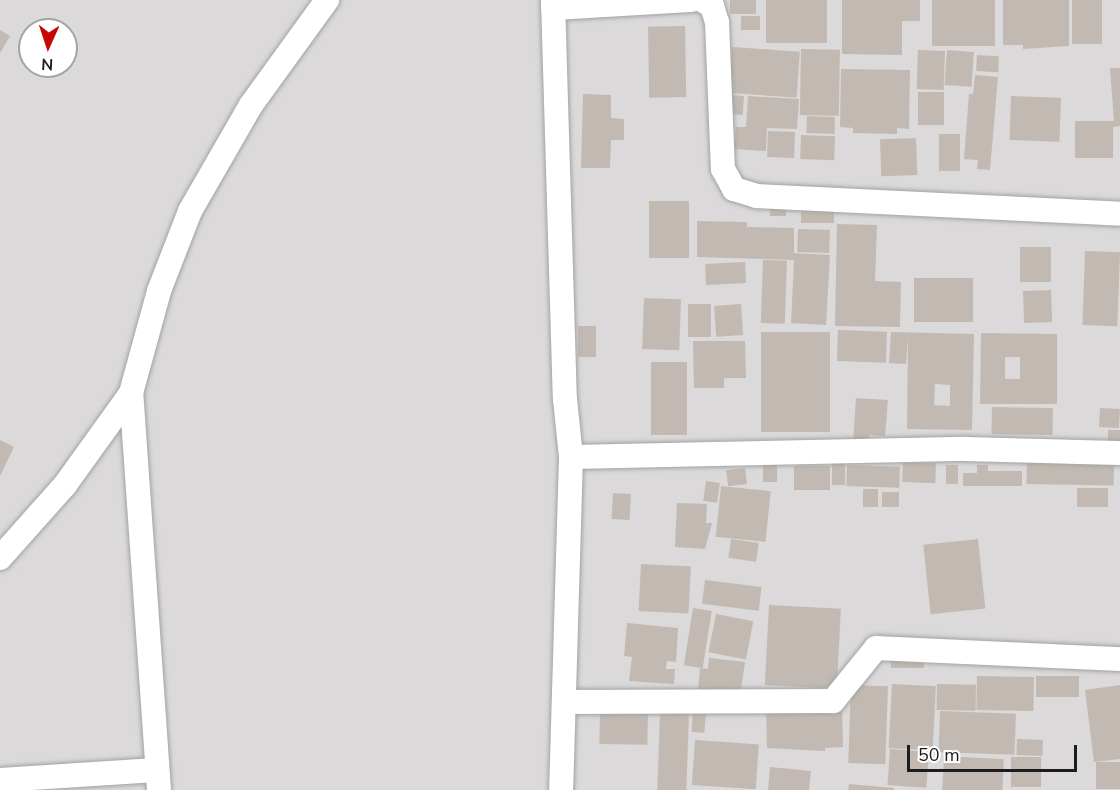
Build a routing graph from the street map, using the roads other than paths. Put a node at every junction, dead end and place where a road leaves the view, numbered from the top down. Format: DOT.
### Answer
graph roads {
  1 [pos="327,0"];
  2 [pos="691,0"];
  3 [pos="702,0"];
  4 [pos="553,4"];
  5 [pos="1120,214"];
  6 [pos="131,393"];
  7 [pos="1120,453"];
  8 [pos="572,457"];
  9 [pos="0,558"];
  10 [pos="1120,659"];
  11 [pos="567,702"];
  12 [pos="0,780"];
  13 [pos="157,780"];
  14 [pos="561,790"];
  1 -- 6 [label="street"];
  2 -- 4 [label="street"];
  3 -- 5 [label="street"];
  4 -- 8 [label="street"];
  6 -- 9 [label="street"];
  6 -- 13 [label="street"];
  7 -- 8 [label="street"];
  8 -- 11 [label="street"];
  10 -- 11 [label="street"];
  11 -- 14 [label="street"];
  12 -- 13 [label="street"];
}
